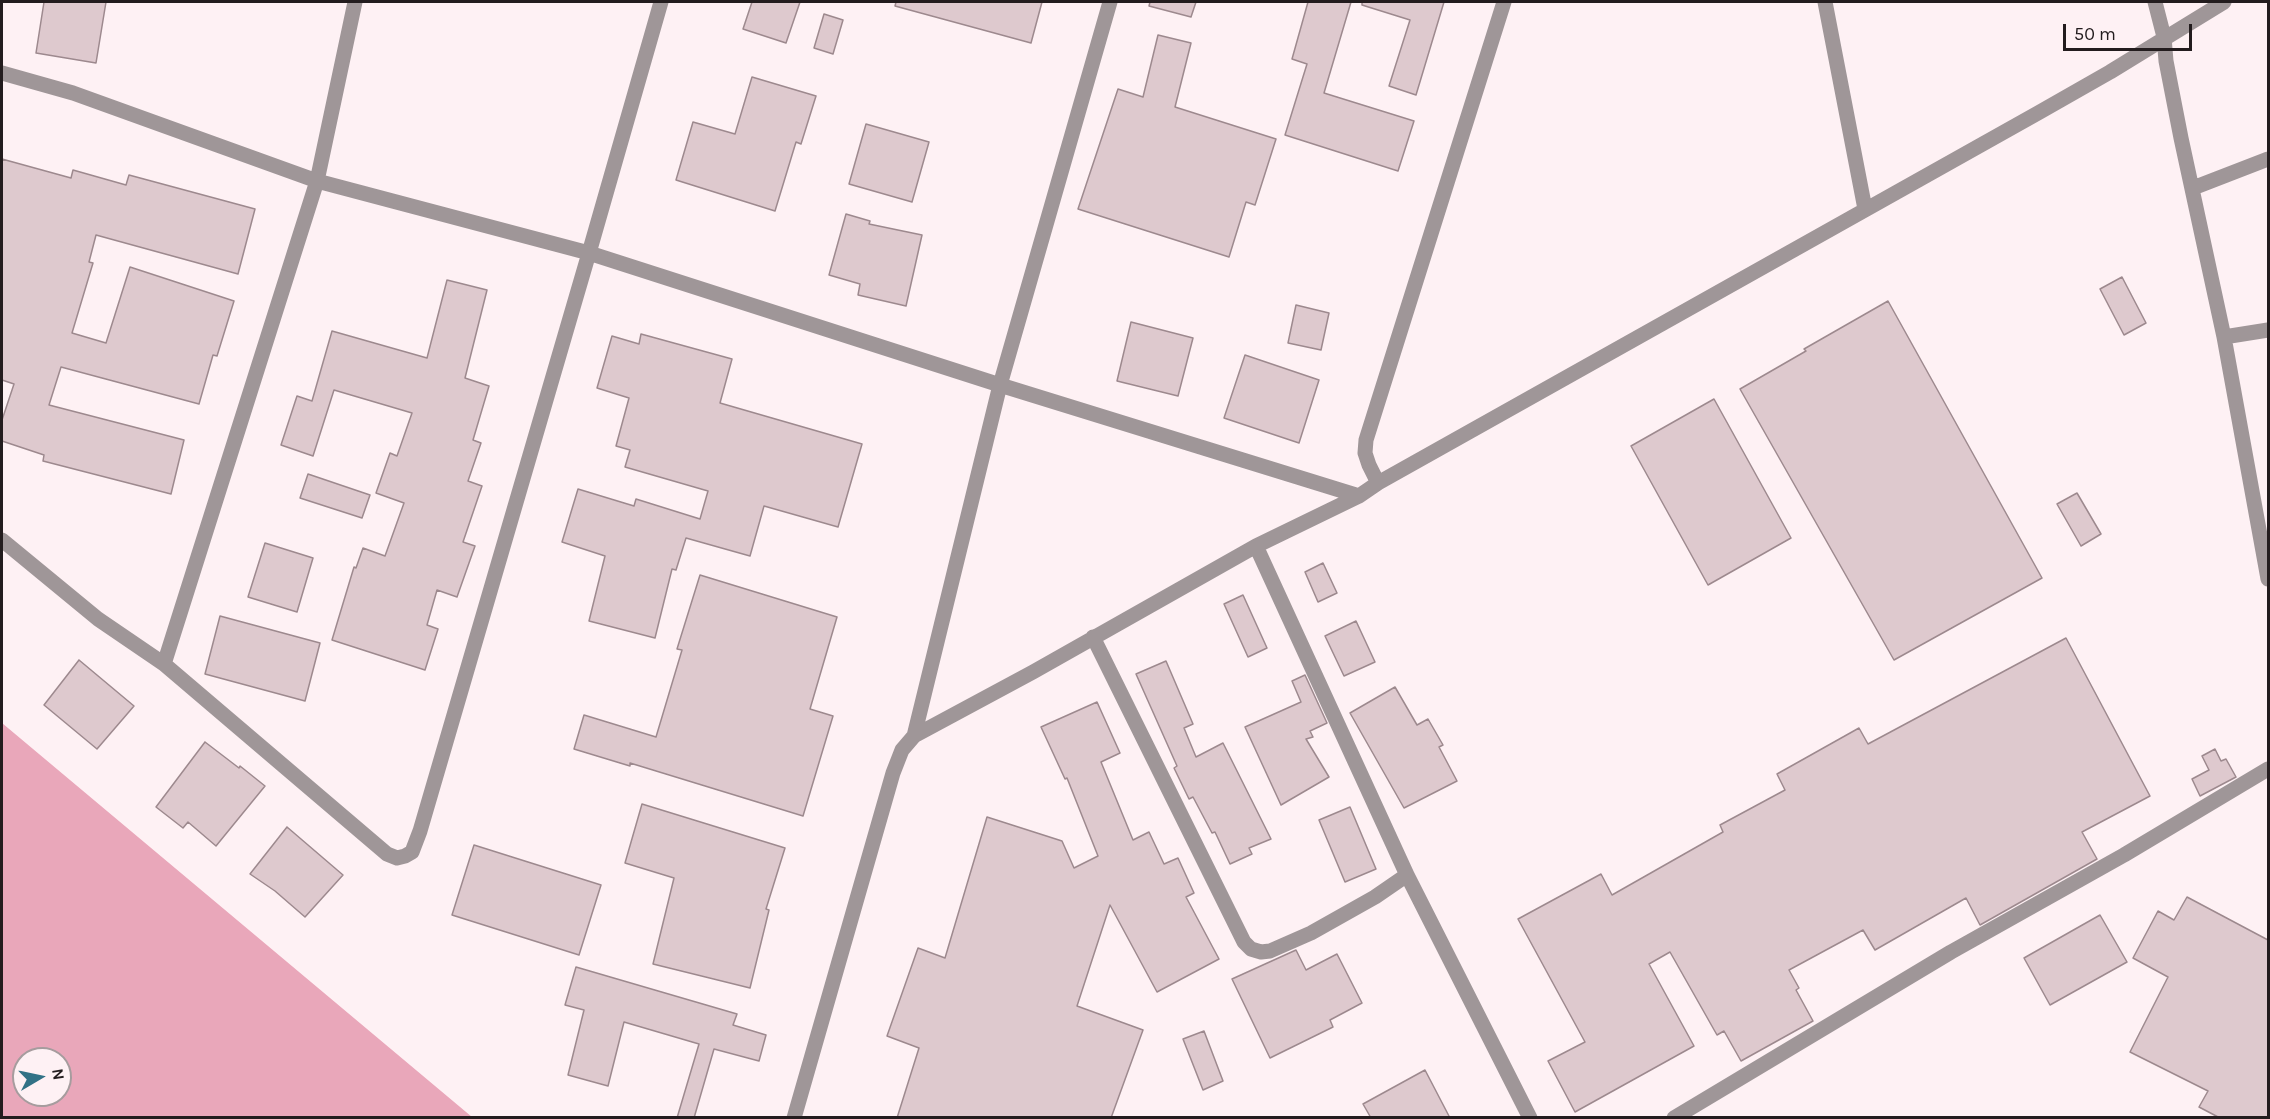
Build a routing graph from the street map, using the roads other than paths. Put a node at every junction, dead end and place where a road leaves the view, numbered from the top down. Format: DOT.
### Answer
graph roads {
  1 [pos="355,2"];
  2 [pos="661,2"];
  3 [pos="1110,2"];
  4 [pos="1504,2"];
  5 [pos="1825,2"];
  6 [pos="2156,2"];
  7 [pos="2224,2"];
  8 [pos="2164,37"];
  9 [pos="2,73"];
  10 [pos="2268,159"];
  11 [pos="317,181"];
  12 [pos="2193,188"];
  13 [pos="1865,209"];
  14 [pos="590,253"];
  15 [pos="2268,330"];
  16 [pos="2224,337"];
  17 [pos="1000,385"];
  18 [pos="1378,483"];
  19 [pos="1359,496"];
  20 [pos="2,540"];
  21 [pos="1256,546"];
  22 [pos="2268,579"];
  23 [pos="1093,637"];
  24 [pos="164,664"];
  25 [pos="914,736"];
  26 [pos="2268,769"];
  27 [pos="1407,875"];
  28 [pos="794,1118"];
  29 [pos="1530,1118"];
  30 [pos="1674,1118"];
  1 -- 11 [label="street"];
  2 -- 14 [label="street"];
  3 -- 17 [label="street"];
  4 -- 18 [label="street"];
  5 -- 13 [label="street"];
  6 -- 8 [label="street"];
  7 -- 8 [label="street"];
  8 -- 12 [label="street"];
  8 -- 13 [label="street"];
  9 -- 11 [label="street"];
  10 -- 12 [label="street"];
  11 -- 14 [label="street"];
  11 -- 24 [label="street"];
  12 -- 16 [label="street"];
  13 -- 18 [label="street"];
  14 -- 17 [label="street"];
  14 -- 24 [label="street"];
  15 -- 16 [label="street"];
  16 -- 22 [label="street"];
  17 -- 19 [label="street"];
  17 -- 25 [label="street"];
  18 -- 19 [label="street"];
  19 -- 21 [label="street"];
  20 -- 24 [label="street"];
  21 -- 23 [label="street"];
  21 -- 27 [label="street"];
  23 -- 25 [label="street"];
  23 -- 27 [label="street"];
  25 -- 28 [label="street"];
  26 -- 30 [label="street"];
  27 -- 29 [label="street"];
}
